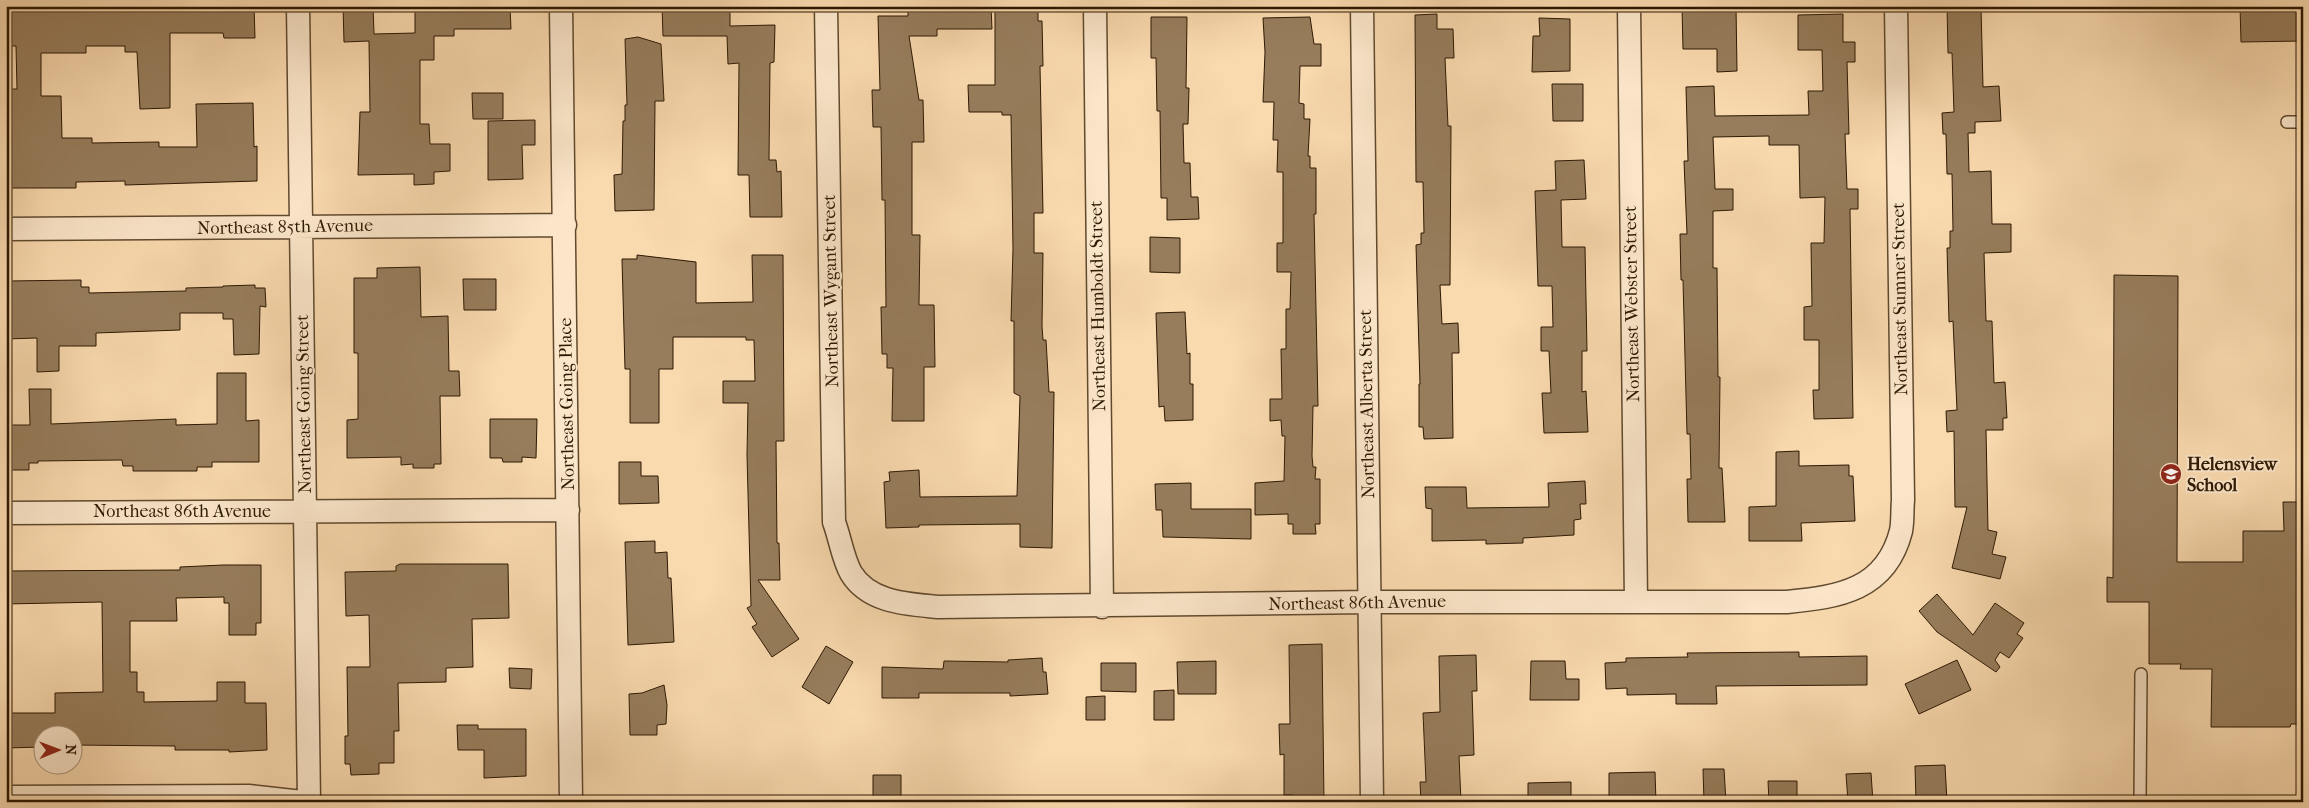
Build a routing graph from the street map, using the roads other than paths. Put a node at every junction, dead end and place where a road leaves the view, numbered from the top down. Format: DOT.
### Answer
graph roads {
  1 [pos="298,6"];
  2 [pos="561,6"];
  3 [pos="826,6"];
  4 [pos="1095,6"];
  5 [pos="1362,6"];
  6 [pos="1629,6"];
  7 [pos="1896,6"];
  8 [pos="2287,122"];
  9 [pos="2303,122"];
  10 [pos="564,225"];
  11 [pos="301,227"];
  12 [pos="6,229"];
  13 [pos="305,510"];
  14 [pos="568,510"];
  15 [pos="6,512"];
  16 [pos="851,573"];
  17 [pos="1870,582"];
  18 [pos="1370,602"];
  19 [pos="1636,602"];
  20 [pos="1102,606"];
  21 [pos="2141,674"];
  22 [pos="6,797"];
  23 [pos="302,802"];
  24 [pos="309,802"];
  25 [pos="571,802"];
  26 [pos="1372,802"];
  27 [pos="2140,802"];
  1 -- 11 [label="street, Northeast Going Street"];
  2 -- 10 [label="street, Northeast Going Place"];
  3 -- 16 [label="street, Northeast Wygant Street"];
  4 -- 20 [label="street, Northeast Humboldt Street"];
  5 -- 18 [label="street, Northeast Alberta Street"];
  6 -- 19 [label="street, Northeast Webster Street"];
  7 -- 17 [label="street, Northeast Sumner Street"];
  8 -- 9 [label="lane"];
  10 -- 11 [label="street, Northeast 85th Avenue"];
  10 -- 14 [label="street, Northeast Going Place"];
  11 -- 12 [label="street, Northeast 85th Avenue"];
  11 -- 13 [label="street, Northeast Going Street"];
  13 -- 14 [label="street, Northeast 86th Avenue"];
  13 -- 15 [label="street, Northeast 86th Avenue"];
  13 -- 24 [label="street, Northeast Going Street"];
  14 -- 25 [label="street, Northeast Going Place"];
  16 -- 20 [label="street, Northeast 86th Avenue"];
  17 -- 19 [label="street, Northeast 86th Avenue"];
  18 -- 19 [label="street, Northeast 86th Avenue"];
  18 -- 20 [label="street, Northeast 86th Avenue"];
  18 -- 26 [label="street, Northeast Alberta Street"];
  21 -- 27 [label="lane"];
  22 -- 23 [label="street"];
}
